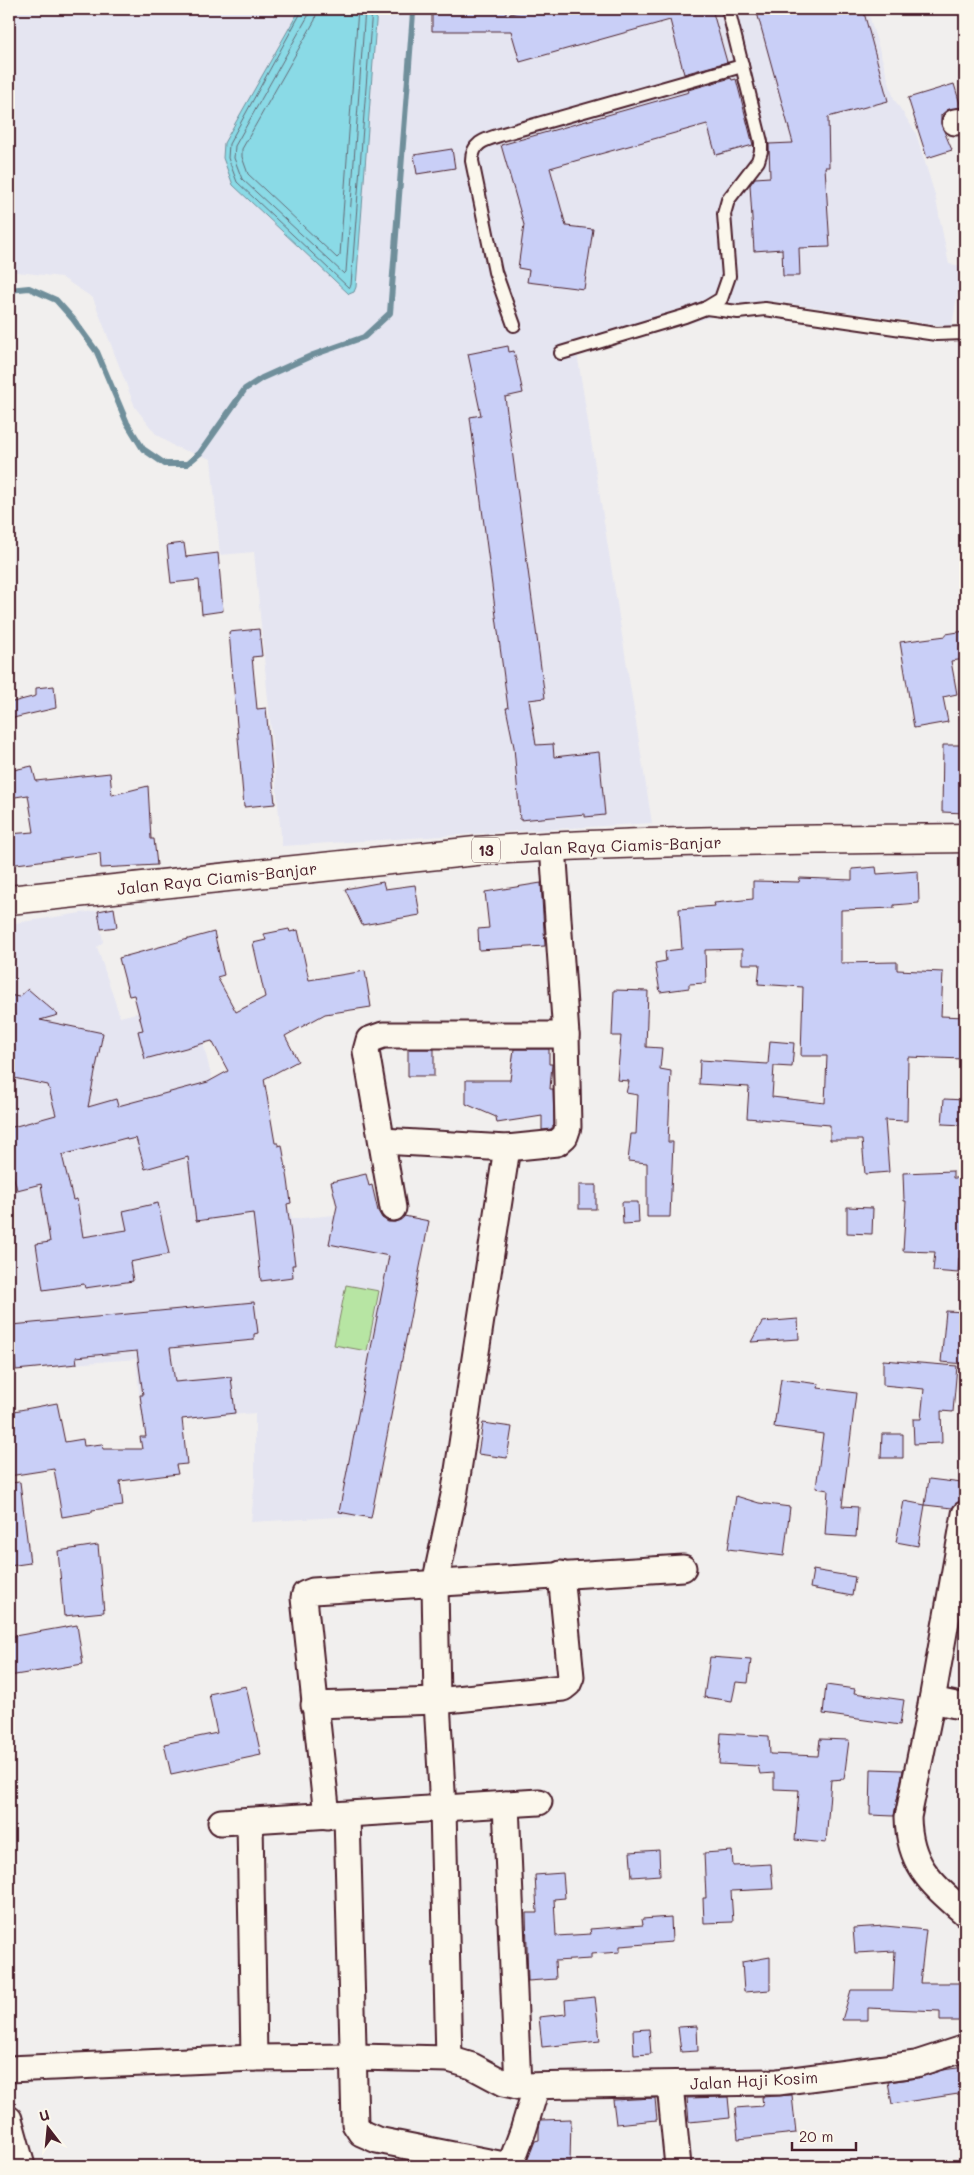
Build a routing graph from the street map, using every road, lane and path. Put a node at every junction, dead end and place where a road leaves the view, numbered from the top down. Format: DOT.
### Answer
graph roads {
  1 [pos="728,9"];
  2 [pos="742,66"];
  3 [pos="706,308"];
  4 [pos="514,325"];
  5 [pos="965,333"];
  6 [pos="561,352"];
  7 [pos="965,838"];
  8 [pos="553,846"];
  9 [pos="9,900"];
  10 [pos="566,1035"];
  11 [pos="382,1141"];
  12 [pos="507,1148"];
  13 [pos="393,1208"];
  14 [pos="965,1514"];
  15 [pos="683,1568"];
  16 [pos="561,1574"];
  17 [pos="435,1584"];
  18 [pos="932,1700"];
  19 [pos="437,1701"];
  20 [pos="314,1705"];
  21 [pos="965,1707"];
  22 [pos="539,1802"];
  23 [pos="506,1804"];
  24 [pos="443,1808"];
  25 [pos="337,1815"];
  26 [pos="250,1821"];
  27 [pos="221,1822"];
  28 [pos="965,1913"];
  29 [pos="965,2048"];
  30 [pos="354,2057"];
  31 [pos="254,2058"];
  32 [pos="449,2059"];
  33 [pos="9,2069"];
  34 [pos="520,2085"];
  35 [pos="670,2085"];
  36 [pos="9,2120"];
  37 [pos="22,2166"];
  38 [pos="510,2166"];
  39 [pos="678,2166"];
  1 -- 2 [label="lane"];
  2 -- 3 [label="lane"];
  2 -- 4 [label="lane"];
  3 -- 5 [label="lane"];
  3 -- 6 [label="lane"];
  7 -- 8 [label="highway, Jalan Raya Ciamis-Banjar / 13"];
  8 -- 9 [label="highway, Jalan Raya Ciamis-Banjar / 13"];
  8 -- 10 [label="street"];
  10 -- 11 [label="street"];
  10 -- 12 [label="street"];
  11 -- 12 [label="street"];
  11 -- 13 [label="street"];
  12 -- 17 [label="street"];
  14 -- 18 [label="street"];
  15 -- 16 [label="street"];
  16 -- 17 [label="street"];
  16 -- 19 [label="street"];
  17 -- 19 [label="street"];
  17 -- 20 [label="street"];
  18 -- 21 [label="street"];
  18 -- 28 [label="street"];
  19 -- 20 [label="street"];
  19 -- 24 [label="street"];
  20 -- 25 [label="street"];
  22 -- 23 [label="street"];
  23 -- 24 [label="street"];
  23 -- 34 [label="street"];
  24 -- 25 [label="street"];
  24 -- 32 [label="street"];
  25 -- 26 [label="street"];
  25 -- 30 [label="street"];
  26 -- 27 [label="street"];
  26 -- 31 [label="street"];
  29 -- 35 [label="street, Jalan Haji Kosim"];
  30 -- 31 [label="street"];
  30 -- 32 [label="street"];
  30 -- 38 [label="street"];
  31 -- 33 [label="street"];
  32 -- 34 [label="street"];
  34 -- 35 [label="street, Jalan Haji Kosim"];
  34 -- 38 [label="street"];
  35 -- 39 [label="street"];
  36 -- 37 [label="street"];
}
